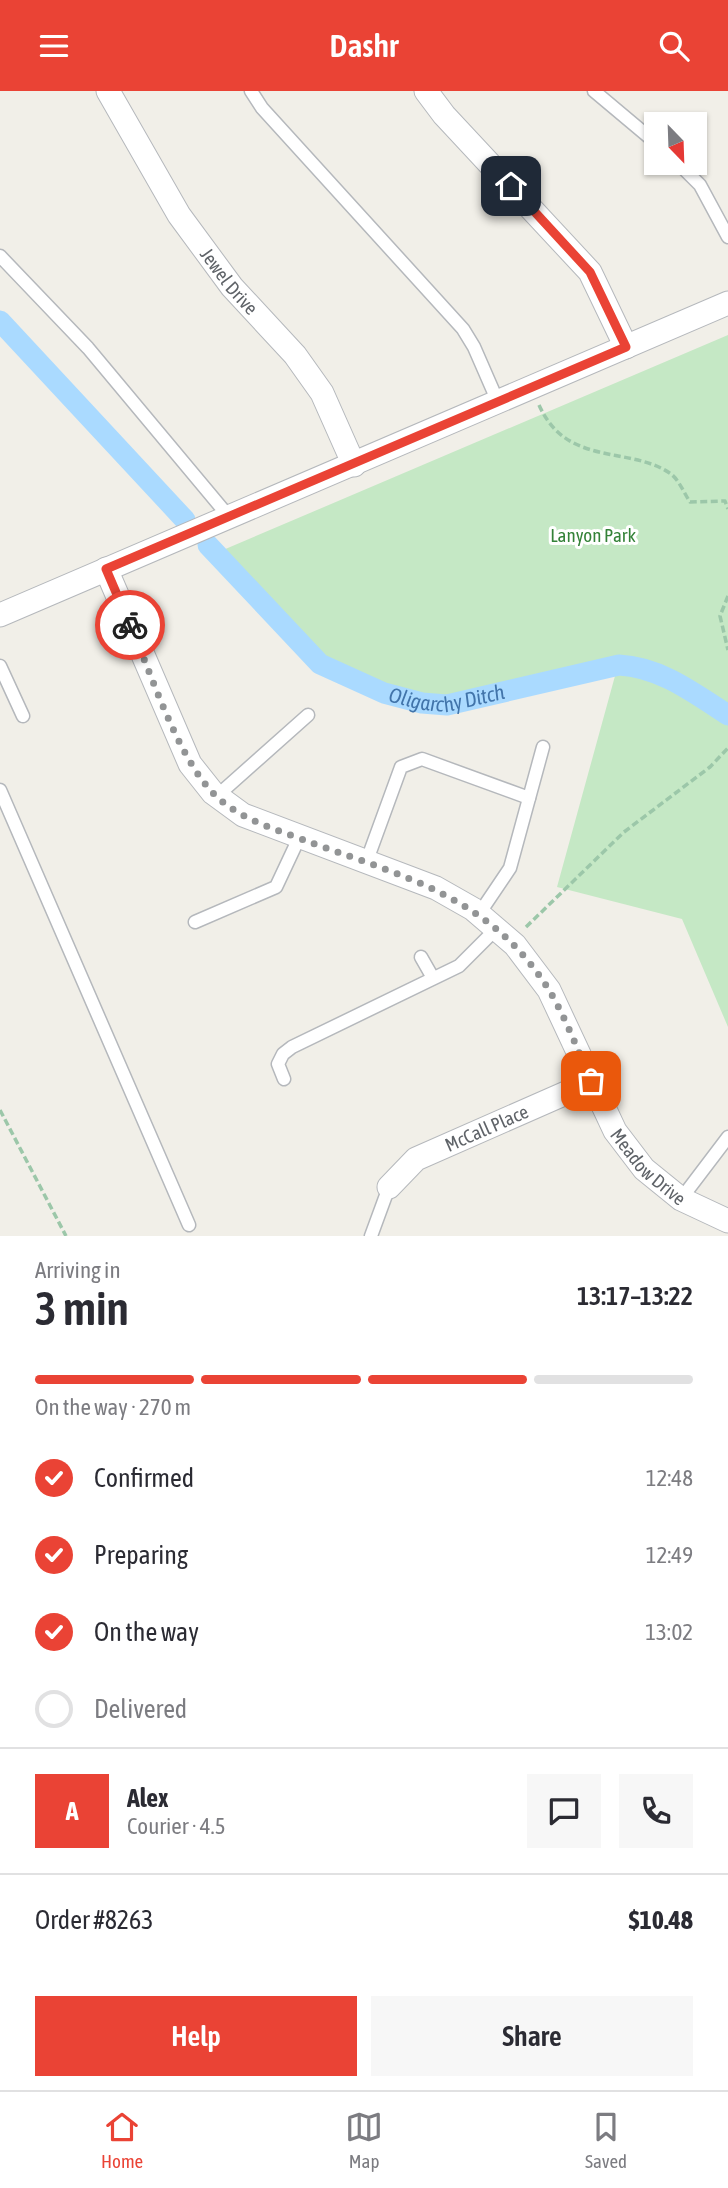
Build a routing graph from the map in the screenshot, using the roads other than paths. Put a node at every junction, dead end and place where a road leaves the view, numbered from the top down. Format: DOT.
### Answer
graph roads {
  1 [pos="108,91"];
  2 [pos="251,91"];
  3 [pos="426,91"];
  4 [pos="594,91"];
  5 [pos="644,133"];
  6 [pos="690,175"];
  7 [pos="728,237"];
  8 [pos="0,256"];
  9 [pos="728,303"];
  10 [pos="626,347"];
  11 [pos="498,402"];
  12 [pos="354,465"];
  13 [pos="230,518"];
  14 [pos="106,569"];
  15 [pos="2,607"];
  16 [pos="0,666"];
  17 [pos="309,715"];
  18 [pos="23,716"];
  19 [pos="543,747"];
  20 [pos="0,790"];
  21 [pos="217,796"];
  22 [pos="529,798"];
  23 [pos="299,838"];
  24 [pos="366,863"];
  25 [pos="195,922"];
  26 [pos="495,928"];
  27 [pos="421,957"];
  28 [pos="433,978"];
  29 [pos="284,1079"];
  30 [pos="591,1081"];
  31 [pos="728,1137"];
  32 [pos="389,1187"];
  33 [pos="681,1199"];
  34 [pos="728,1221"];
  35 [pos="189,1225"];
  36 [pos="371,1236"];
  1 -- 12 [label="street, Jewel Drive"];
  2 -- 11 [label="lane"];
  3 -- 10 [label="street"];
  4 -- 5 [label="lane"];
  6 -- 7 [label="lane"];
  8 -- 13 [label="lane"];
  9 -- 10 [label="street"];
  10 -- 11 [label="street"];
  11 -- 12 [label="street"];
  12 -- 13 [label="street"];
  13 -- 14 [label="street"];
  14 -- 15 [label="street"];
  14 -- 21 [label="street, Meadow Drive"];
  16 -- 18 [label="lane"];
  17 -- 21 [label="lane"];
  19 -- 22 [label="lane"];
  20 -- 35 [label="lane"];
  21 -- 23 [label="street, Meadow Drive"];
  22 -- 24 [label="lane"];
  22 -- 26 [label="lane"];
  23 -- 24 [label="street, Meadow Drive"];
  23 -- 25 [label="lane"];
  24 -- 26 [label="street, Meadow Drive"];
  26 -- 28 [label="lane"];
  26 -- 30 [label="street, Meadow Drive"];
  27 -- 28 [label="lane"];
  28 -- 29 [label="lane"];
  30 -- 32 [label="street, McCall Place"];
  30 -- 33 [label="street, Meadow Drive"];
  31 -- 33 [label="lane"];
  32 -- 36 [label="lane"];
  33 -- 34 [label="street, Meadow Drive"];
}
